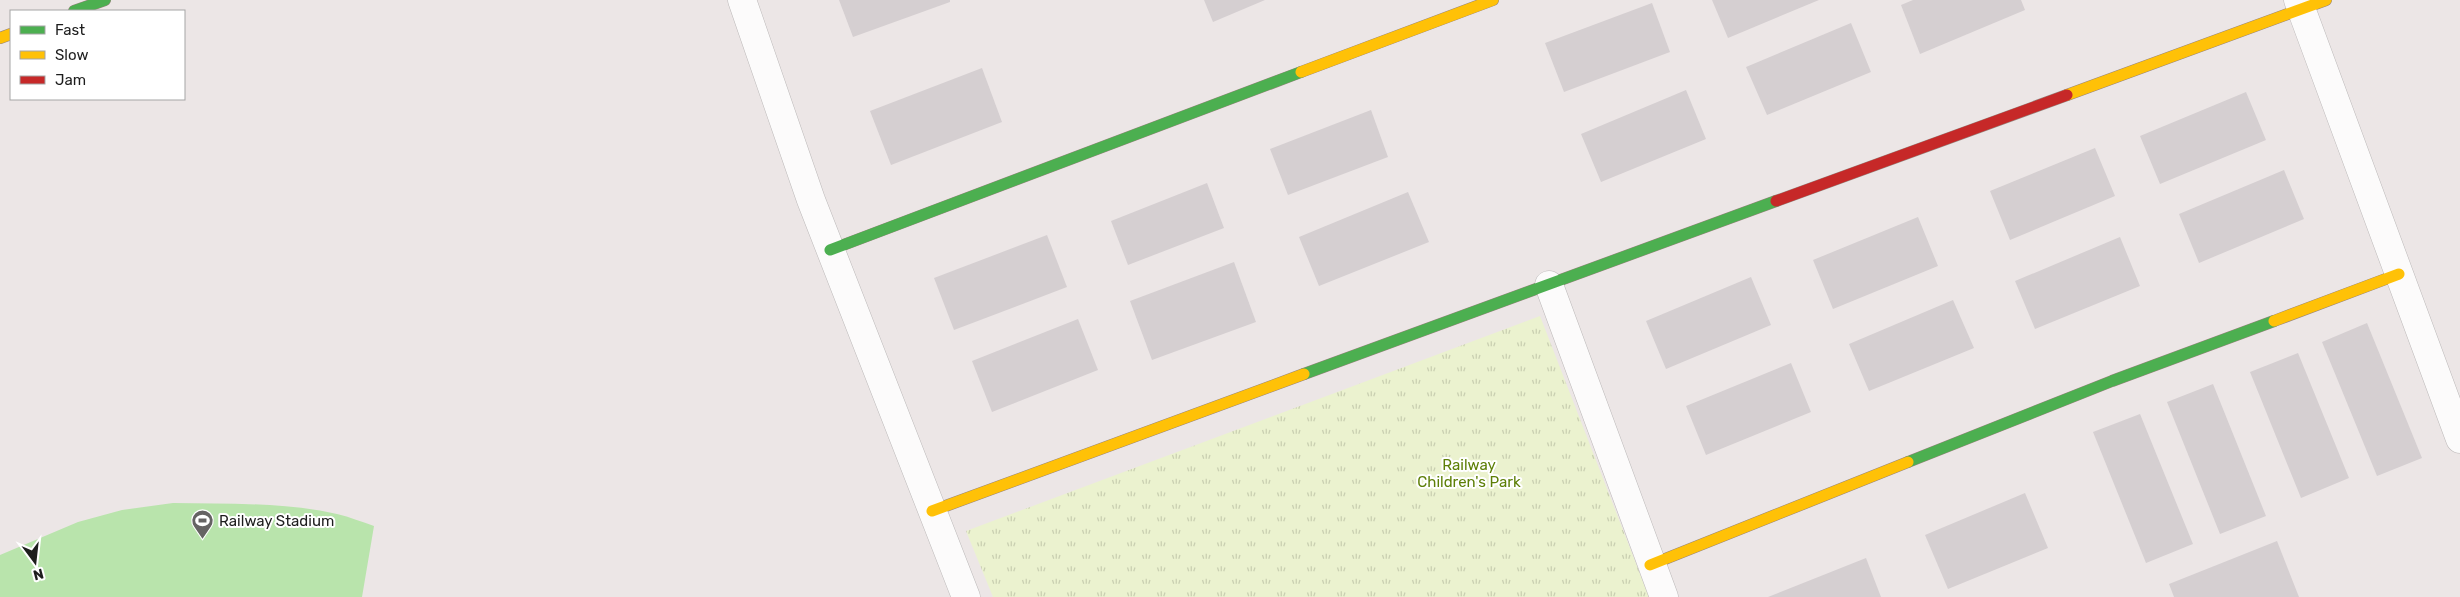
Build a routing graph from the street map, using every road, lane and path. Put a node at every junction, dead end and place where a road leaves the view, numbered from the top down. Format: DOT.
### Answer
graph roads {
  1 [pos="105,0"];
  2 [pos="742,0"];
  3 [pos="1493,0"];
  4 [pos="2308,3"];
  5 [pos="77,10"];
  6 [pos="830,250"];
  7 [pos="2399,274"];
  8 [pos="1549,285"];
  9 [pos="2460,439"];
  10 [pos="932,511"];
  11 [pos="1650,565"];
  12 [pos="966,597"];
  13 [pos="1664,597"];
  1 -- 5 [label="street"];
  2 -- 6 [label="street"];
  3 -- 6 [label="street"];
  4 -- 7 [label="street"];
  4 -- 8 [label="street"];
  6 -- 10 [label="street"];
  7 -- 9 [label="street"];
  7 -- 11 [label="street"];
  8 -- 10 [label="street"];
  8 -- 11 [label="street"];
  10 -- 12 [label="street"];
  11 -- 13 [label="street"];
}
